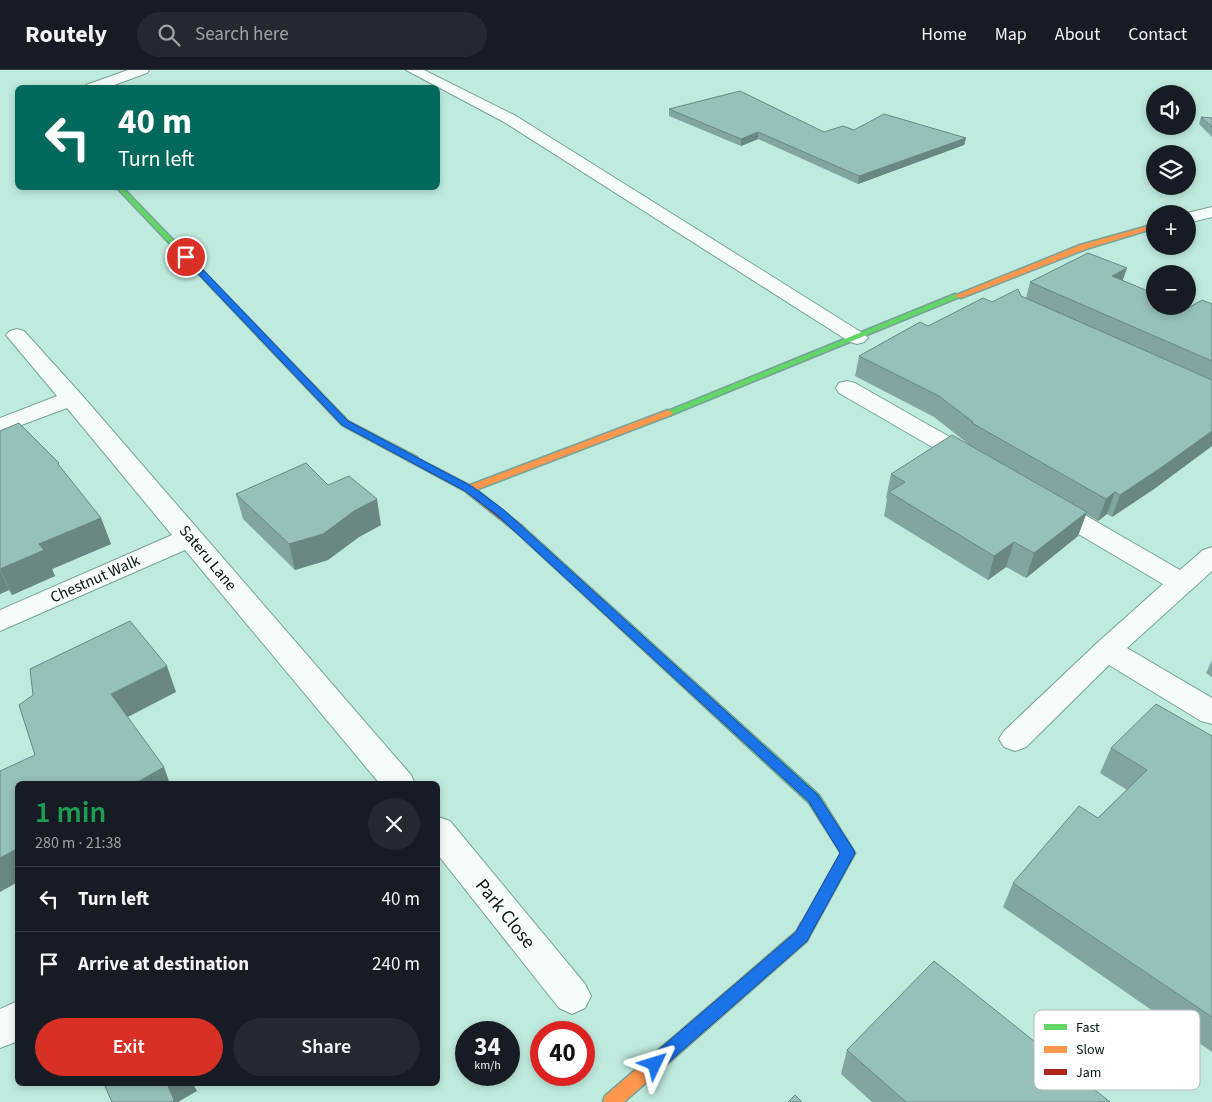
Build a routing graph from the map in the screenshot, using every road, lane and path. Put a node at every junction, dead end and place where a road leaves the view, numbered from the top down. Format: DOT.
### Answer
graph roads {
  1 [pos="142,70"];
  2 [pos="413,70"];
  3 [pos="100,85"];
  4 [pos="122,190"];
  5 [pos="1212,212"];
  6 [pos="1196,216"];
  7 [pos="1146,228"];
  8 [pos="17,335"];
  9 [pos="857,338"];
  10 [pos="848,388"];
  11 [pos="72,398"];
  12 [pos="0,426"];
  13 [pos="993,473"];
  14 [pos="469,489"];
  15 [pos="1028,493"];
  16 [pos="191,537"];
  17 [pos="1212,556"];
  18 [pos="1182,583"];
  19 [pos="0,621"];
  20 [pos="1106,650"];
  21 [pos="1212,713"];
  22 [pos="1015,739"];
  23 [pos="395,781"];
  24 [pos="440,834"];
  25 [pos="572,996"];
  26 [pos="15,1021"];
  27 [pos="0,1030"];
  28 [pos="611,1102"];
  1 -- 3 [label="street"];
  2 -- 9 [label="street"];
  4 -- 14 [label="street"];
  5 -- 6 [label="street"];
  7 -- 9 [label="street"];
  8 -- 11 [label="street, Sateru Lane"];
  9 -- 14 [label="street"];
  10 -- 13 [label="street"];
  11 -- 12 [label="street"];
  11 -- 16 [label="street, Sateru Lane"];
  14 -- 28 [label="street"];
  15 -- 18 [label="street"];
  16 -- 19 [label="street, Chestnut Walk"];
  16 -- 23 [label="street, Sateru Lane"];
  17 -- 18 [label="street"];
  18 -- 20 [label="street"];
  20 -- 21 [label="street"];
  20 -- 22 [label="street"];
  24 -- 25 [label="street, Park Close"];
  26 -- 27 [label="street"];
}
